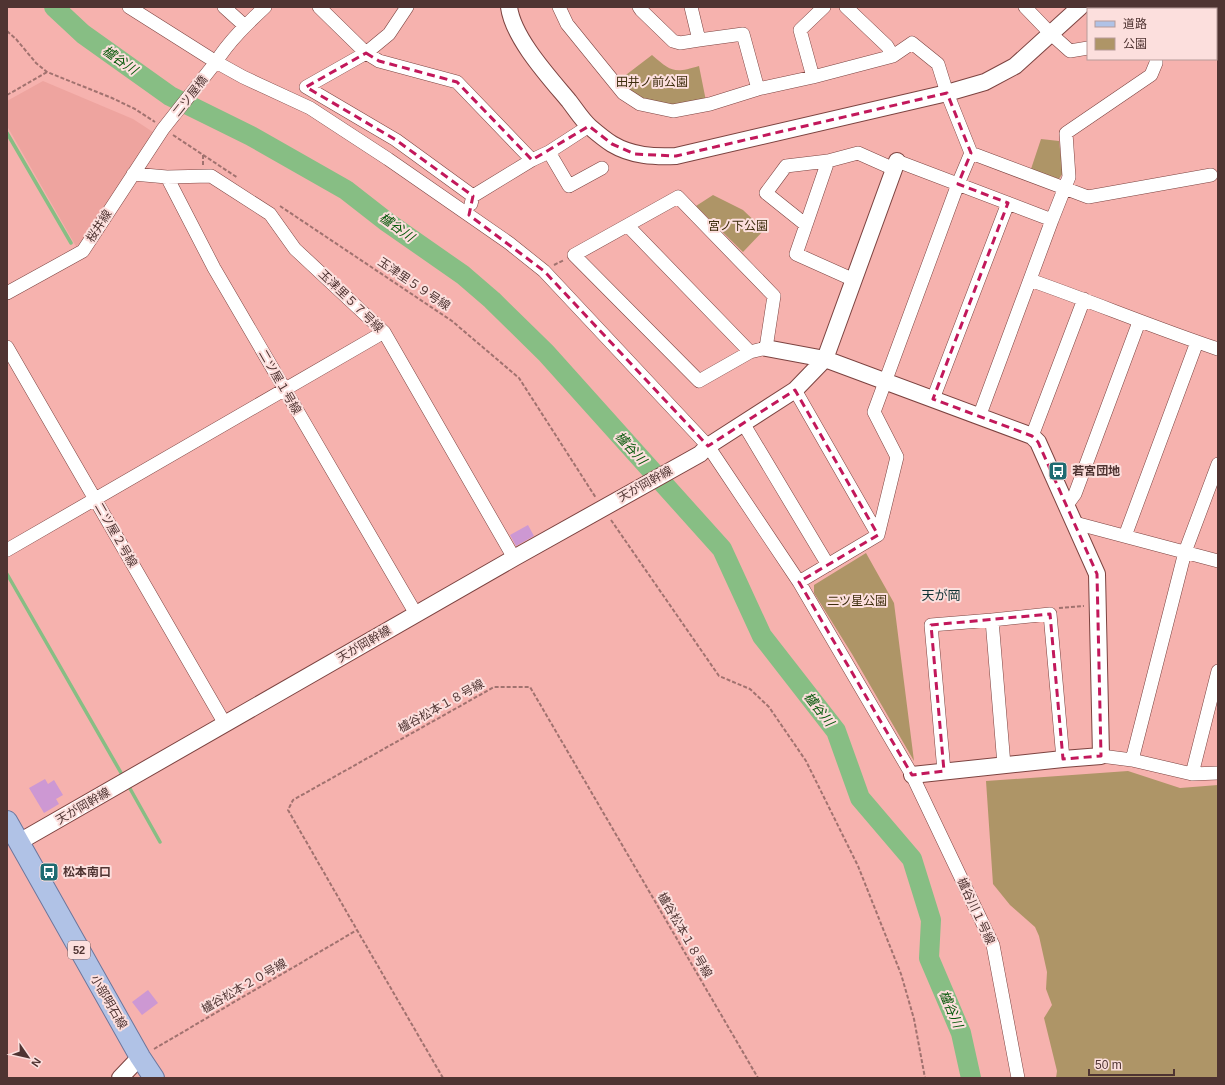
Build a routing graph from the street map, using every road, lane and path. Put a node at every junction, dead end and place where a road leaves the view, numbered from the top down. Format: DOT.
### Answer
graph roads {
  1 [pos="129,7"];
  2 [pos="224,7"];
  3 [pos="264,7"];
  4 [pos="319,7"];
  5 [pos="407,7"];
  6 [pos="509,7"];
  7 [pos="559,7"];
  8 [pos="639,7"];
  9 [pos="691,7"];
  10 [pos="824,7"];
  11 [pos="846,7"];
  12 [pos="1025,7"];
  13 [pos="1080,7"];
  14 [pos="245,26"];
  15 [pos="7,31"];
  16 [pos="1051,34"];
  17 [pos="699,40"];
  18 [pos="1087,48"];
  19 [pos="366,53"];
  20 [pos="893,56"];
  21 [pos="1156,60"];
  22 [pos="213,66"];
  23 [pos="47,72"];
  24 [pos="813,77"];
  25 [pos="758,89"];
  26 [pos="947,93"];
  27 [pos="7,95"];
  28 [pos="589,126"];
  29 [pos="164,129"];
  30 [pos="549,152"];
  31 [pos="971,153"];
  32 [pos="532,160"];
  33 [pos="828,161"];
  34 [pos="896,165"];
  35 [pos="602,168"];
  36 [pos="133,174"];
  37 [pos="1211,174"];
  38 [pos="167,178"];
  39 [pos="239,178"];
  40 [pos="958,184"];
  41 [pos="1066,188"];
  42 [pos="473,196"];
  43 [pos="276,203"];
  44 [pos="1008,203"];
  45 [pos="469,215"];
  46 [pos="1052,220"];
  47 [pos="806,225"];
  48 [pos="628,226"];
  49 [pos="574,255"];
  50 [pos="544,271"];
  51 [pos="854,280"];
  52 [pos="1030,280"];
  53 [pos="7,293"];
  54 [pos="1084,299"];
  55 [pos="1139,322"];
  56 [pos="384,332"];
  57 [pos="1197,342"];
  58 [pos="7,346"];
  59 [pos="766,348"];
  60 [pos="1218,349"];
  61 [pos="750,352"];
  62 [pos="825,359"];
  63 [pos="885,381"];
  64 [pos="285,390"];
  65 [pos="795,390"];
  66 [pos="933,399"];
  67 [pos="979,417"];
  68 [pos="743,424"];
  69 [pos="1032,436"];
  70 [pos="704,450"];
  71 [pos="1218,464"];
  72 [pos="95,499"];
  73 [pos="1067,505"];
  74 [pos="605,506"];
  75 [pos="1075,523"];
  76 [pos="878,535"];
  77 [pos="1125,536"];
  78 [pos="7,550"];
  79 [pos="1185,552"];
  80 [pos="514,558"];
  81 [pos="1218,561"];
  82 [pos="828,565"];
  83 [pos="799,582"];
  84 [pos="1098,606"];
  85 [pos="416,614"];
  86 [pos="1050,614"];
  87 [pos="992,620"];
  88 [pos="1218,671"];
  89 [pos="225,724"];
  90 [pos="1101,756"];
  91 [pos="1063,759"];
  92 [pos="1132,760"];
  93 [pos="1004,765"];
  94 [pos="944,771"];
  95 [pos="1218,773"];
  96 [pos="1192,774"];
  97 [pos="912,775"];
  98 [pos="7,821"];
  99 [pos="19,842"];
  100 [pos="356,930"];
  101 [pos="140,1057"];
  102 [pos="120,1078"];
  103 [pos="154,1078"];
  104 [pos="444,1078"];
  105 [pos="758,1078"];
  106 [pos="925,1078"];
  107 [pos="1018,1078"];
  1 -- 22 [label="street, 櫨谷川１号線"];
  2 -- 14 [label="street"];
  3 -- 14 [label="street, 二ツ屋橋"];
  4 -- 19 [label="street"];
  5 -- 19 [label="street"];
  6 -- 28 [label="street"];
  7 -- 25 [label="street"];
  8 -- 17 [label="street"];
  9 -- 17 [label="street"];
  10 -- 24 [label="street"];
  11 -- 20 [label="street"];
  12 -- 16 [label="street"];
  13 -- 16 [label="street"];
  14 -- 22 [label="street, 二ツ屋橋"];
  15 -- 23 [label="path"];
  16 -- 18 [label="street"];
  16 -- 26 [label="street"];
  17 -- 25 [label="street"];
  19 -- 32 [label="street"];
  19 -- 42 [label="street"];
  20 -- 24 [label="street"];
  20 -- 26 [label="street"];
  21 -- 41 [label="street"];
  22 -- 29 [label="street, 二ツ屋橋"];
  22 -- 45 [label="street, 櫨谷川１号線"];
  23 -- 27 [label="path"];
  23 -- 29 [label="path"];
  24 -- 25 [label="street"];
  26 -- 28 [label="street"];
  26 -- 31 [label="street"];
  28 -- 30 [label="street"];
  29 -- 36 [label="street, 桜井線"];
  29 -- 39 [label="path"];
  30 -- 32 [label="street"];
  30 -- 35 [label="street"];
  31 -- 40 [label="street"];
  31 -- 41 [label="street"];
  32 -- 42 [label="street"];
  33 -- 34 [label="street"];
  33 -- 47 [label="street"];
  33 -- 47 [label="street"];
  34 -- 40 [label="street"];
  34 -- 51 [label="street"];
  36 -- 38 [label="street"];
  36 -- 53 [label="street, 桜井線"];
  37 -- 41 [label="street"];
  38 -- 56 [label="street, 玉津里５７号線"];
  38 -- 64 [label="street, 二ツ屋１号線"];
  40 -- 44 [label="street"];
  40 -- 63 [label="street"];
  41 -- 46 [label="street"];
  42 -- 45 [label="street"];
  43 -- 74 [label="path, 玉津里５９号線"];
  44 -- 46 [label="street"];
  44 -- 66 [label="street"];
  45 -- 50 [label="street, 櫨谷川１号線"];
  46 -- 52 [label="street"];
  47 -- 51 [label="street"];
  48 -- 49 [label="street"];
  48 -- 59 [label="street"];
  48 -- 61 [label="street"];
  49 -- 50 [label="path"];
  49 -- 61 [label="street"];
  50 -- 70 [label="street, 櫨谷川１号線"];
  51 -- 62 [label="street"];
  52 -- 54 [label="street"];
  52 -- 67 [label="street"];
  54 -- 55 [label="street"];
  54 -- 69 [label="street"];
  55 -- 57 [label="street"];
  55 -- 73 [label="street"];
  56 -- 64 [label="street"];
  56 -- 80 [label="street, 玉津里５７号線"];
  57 -- 60 [label="street"];
  57 -- 77 [label="street"];
  58 -- 72 [label="street, 二ツ屋２号線"];
  59 -- 61 [label="street"];
  59 -- 62 [label="street"];
  62 -- 63 [label="street"];
  62 -- 65 [label="street, 天が岡幹線"];
  63 -- 66 [label="street"];
  63 -- 76 [label="street"];
  64 -- 72 [label="street"];
  64 -- 85 [label="street, 二ツ屋１号線"];
  65 -- 68 [label="street, 天が岡幹線"];
  65 -- 76 [label="street"];
  66 -- 67 [label="street"];
  67 -- 69 [label="street"];
  68 -- 70 [label="street, 天が岡幹線"];
  68 -- 82 [label="street"];
  69 -- 73 [label="street"];
  70 -- 74 [label="street, 天が岡幹線"];
  70 -- 83 [label="street, 櫨谷川１号線"];
  71 -- 79 [label="street"];
  72 -- 78 [label="street"];
  72 -- 89 [label="street, 二ツ屋２号線"];
  73 -- 75 [label="street"];
  74 -- 80 [label="street, 天が岡幹線"];
  74 -- 106 [label="path, 玉津里５９号線"];
  75 -- 77 [label="street"];
  75 -- 84 [label="street"];
  76 -- 82 [label="street"];
  77 -- 79 [label="street"];
  79 -- 81 [label="street"];
  79 -- 92 [label="street"];
  80 -- 85 [label="street, 天が岡幹線"];
  82 -- 83 [label="street"];
  83 -- 97 [label="street, 櫨谷川１号線"];
  84 -- 86 [label="path"];
  84 -- 90 [label="street"];
  85 -- 89 [label="street, 天が岡幹線"];
  86 -- 87 [label="street"];
  86 -- 91 [label="street"];
  87 -- 93 [label="street"];
  87 -- 94 [label="street"];
  88 -- 96 [label="street"];
  89 -- 99 [label="street, 天が岡幹線"];
  90 -- 91 [label="street"];
  90 -- 92 [label="street"];
  91 -- 93 [label="street"];
  92 -- 96 [label="street"];
  93 -- 94 [label="street"];
  94 -- 97 [label="street"];
  95 -- 96 [label="street"];
  97 -- 107 [label="street, 櫨谷川１号線"];
  98 -- 99 [label="main road, 小部明石線 / 52"];
  99 -- 101 [label="main road, 小部明石線 / 52"];
  100 -- 101 [label="path, 櫨谷松本２０号線"];
  100 -- 104 [label="path, 櫨谷松本１８号線"];
  100 -- 105 [label="path, 櫨谷松本１８号線"];
  101 -- 102 [label="street"];
  101 -- 103 [label="main road, 小部明石線 / 52"];
}
